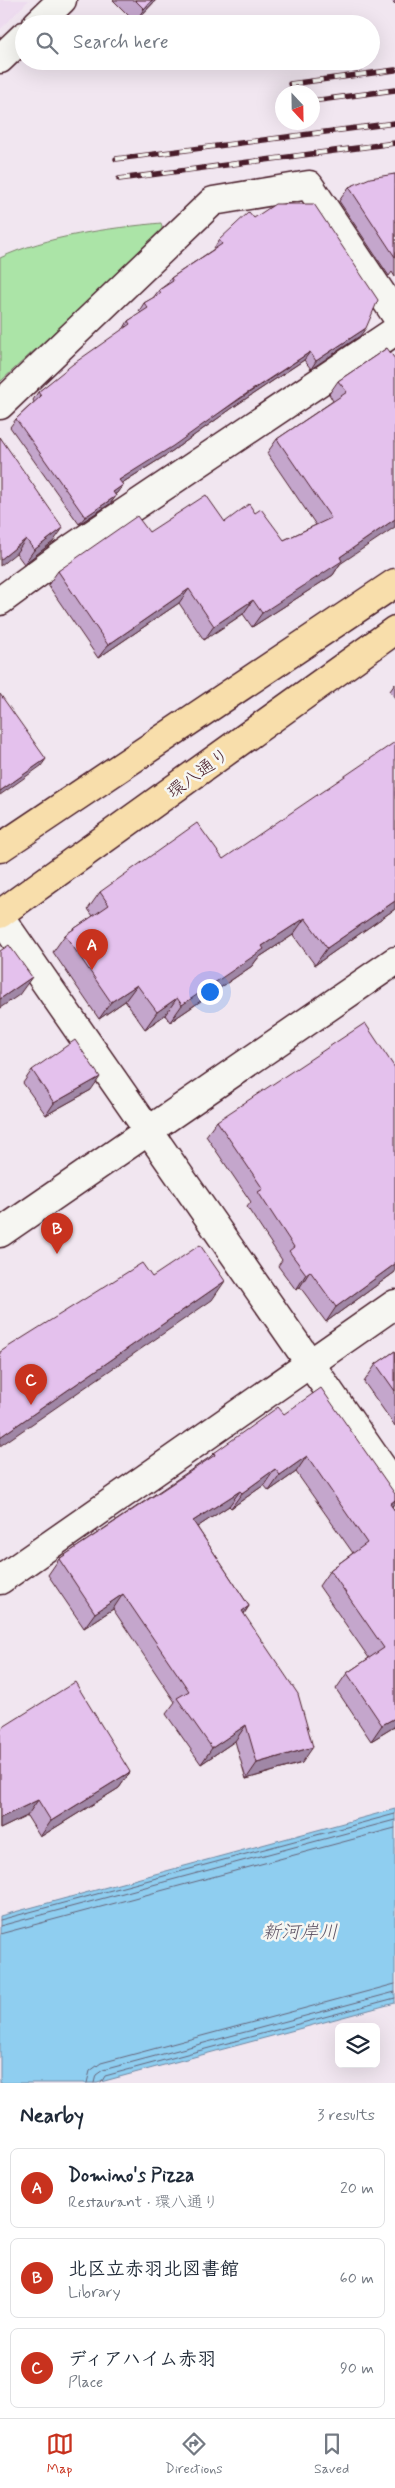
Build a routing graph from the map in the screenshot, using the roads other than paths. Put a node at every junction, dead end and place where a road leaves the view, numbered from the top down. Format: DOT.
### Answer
graph roads {
  1 [pos="62,0"];
  2 [pos="46,15"];
  3 [pos="15,45"];
  4 [pos="0,59"];
  5 [pos="395,314"];
  6 [pos="395,330"];
  7 [pos="0,405"];
  8 [pos="59,523"];
  9 [pos="75,546"];
  10 [pos="395,583"];
  11 [pos="0,601"];
  12 [pos="395,630"];
  13 [pos="0,848"];
  14 [pos="0,916"];
  15 [pos="395,962"];
  16 [pos="148,1130"];
  17 [pos="0,1233"];
  18 [pos="395,1304"];
  19 [pos="309,1364"];
  20 [pos="395,1486"];
  21 [pos="0,1580"];
  1 -- 2 [label="street"];
  3 -- 4 [label="street"];
  5 -- 7 [label="street"];
  6 -- 9 [label="street"];
  8 -- 9 [label="street"];
  9 -- 11 [label="street"];
  10 -- 13 [label="main road"];
  12 -- 14 [label="main road, 環八通り"];
  14 -- 16 [label="street"];
  15 -- 16 [label="street"];
  16 -- 17 [label="street"];
  16 -- 19 [label="street"];
  18 -- 19 [label="street"];
  19 -- 20 [label="street"];
  19 -- 21 [label="street"];
}
